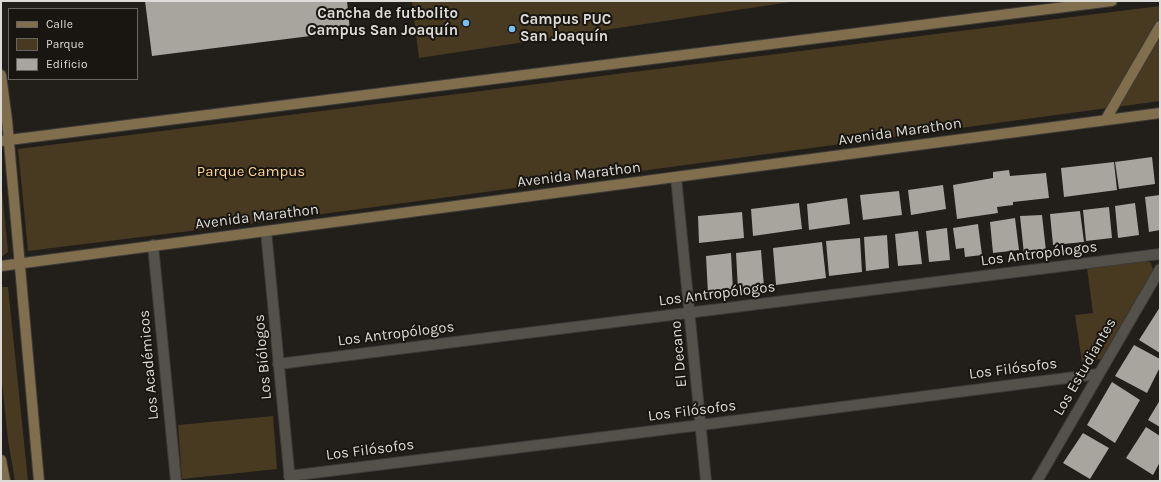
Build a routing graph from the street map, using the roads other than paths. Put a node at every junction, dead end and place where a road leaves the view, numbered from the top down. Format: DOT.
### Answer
graph roads {
  1 [pos="1112,1"];
  2 [pos="1160,26"];
  3 [pos="1,76"];
  4 [pos="1160,113"];
  5 [pos="1106,119"];
  6 [pos="5,141"];
  7 [pos="676,177"];
  8 [pos="266,231"];
  9 [pos="153,246"];
  10 [pos="1160,254"];
  11 [pos="20,263"];
  12 [pos="1,266"];
  13 [pos="1160,269"];
  14 [pos="690,312"];
  15 [pos="278,364"];
  16 [pos="1098,374"];
  17 [pos="701,425"];
  18 [pos="1,460"];
  19 [pos="289,478"];
  20 [pos="4,481"];
  21 [pos="39,481"];
  22 [pos="176,481"];
  23 [pos="706,481"];
  24 [pos="1037,481"];
  1 -- 6 [label="main road"];
  2 -- 5 [label="main road"];
  3 -- 6 [label="main road"];
  4 -- 5 [label="main road, Avenida Marathon"];
  5 -- 7 [label="main road, Avenida Marathon"];
  6 -- 11 [label="main road"];
  7 -- 8 [label="main road, Avenida Marathon"];
  7 -- 14 [label="street, El Decano"];
  8 -- 9 [label="main road, Avenida Marathon"];
  8 -- 15 [label="street, Los Biólogos"];
  9 -- 11 [label="main road, Avenida Marathon"];
  9 -- 22 [label="street, Los Académicos"];
  10 -- 14 [label="street, Los Antropólogos"];
  11 -- 12 [label="main road, Avenida Marathon"];
  11 -- 21 [label="main road"];
  13 -- 16 [label="street, Los Estudiantes"];
  14 -- 15 [label="street, Los Antropólogos"];
  14 -- 17 [label="street, El Decano"];
  15 -- 19 [label="street, Los Biólogos"];
  16 -- 17 [label="street, Los Filósofos"];
  16 -- 24 [label="street, Los Estudiantes"];
  17 -- 19 [label="street, Los Filósofos"];
  17 -- 23 [label="street, El Decano"];
  18 -- 20 [label="main road"];
}
